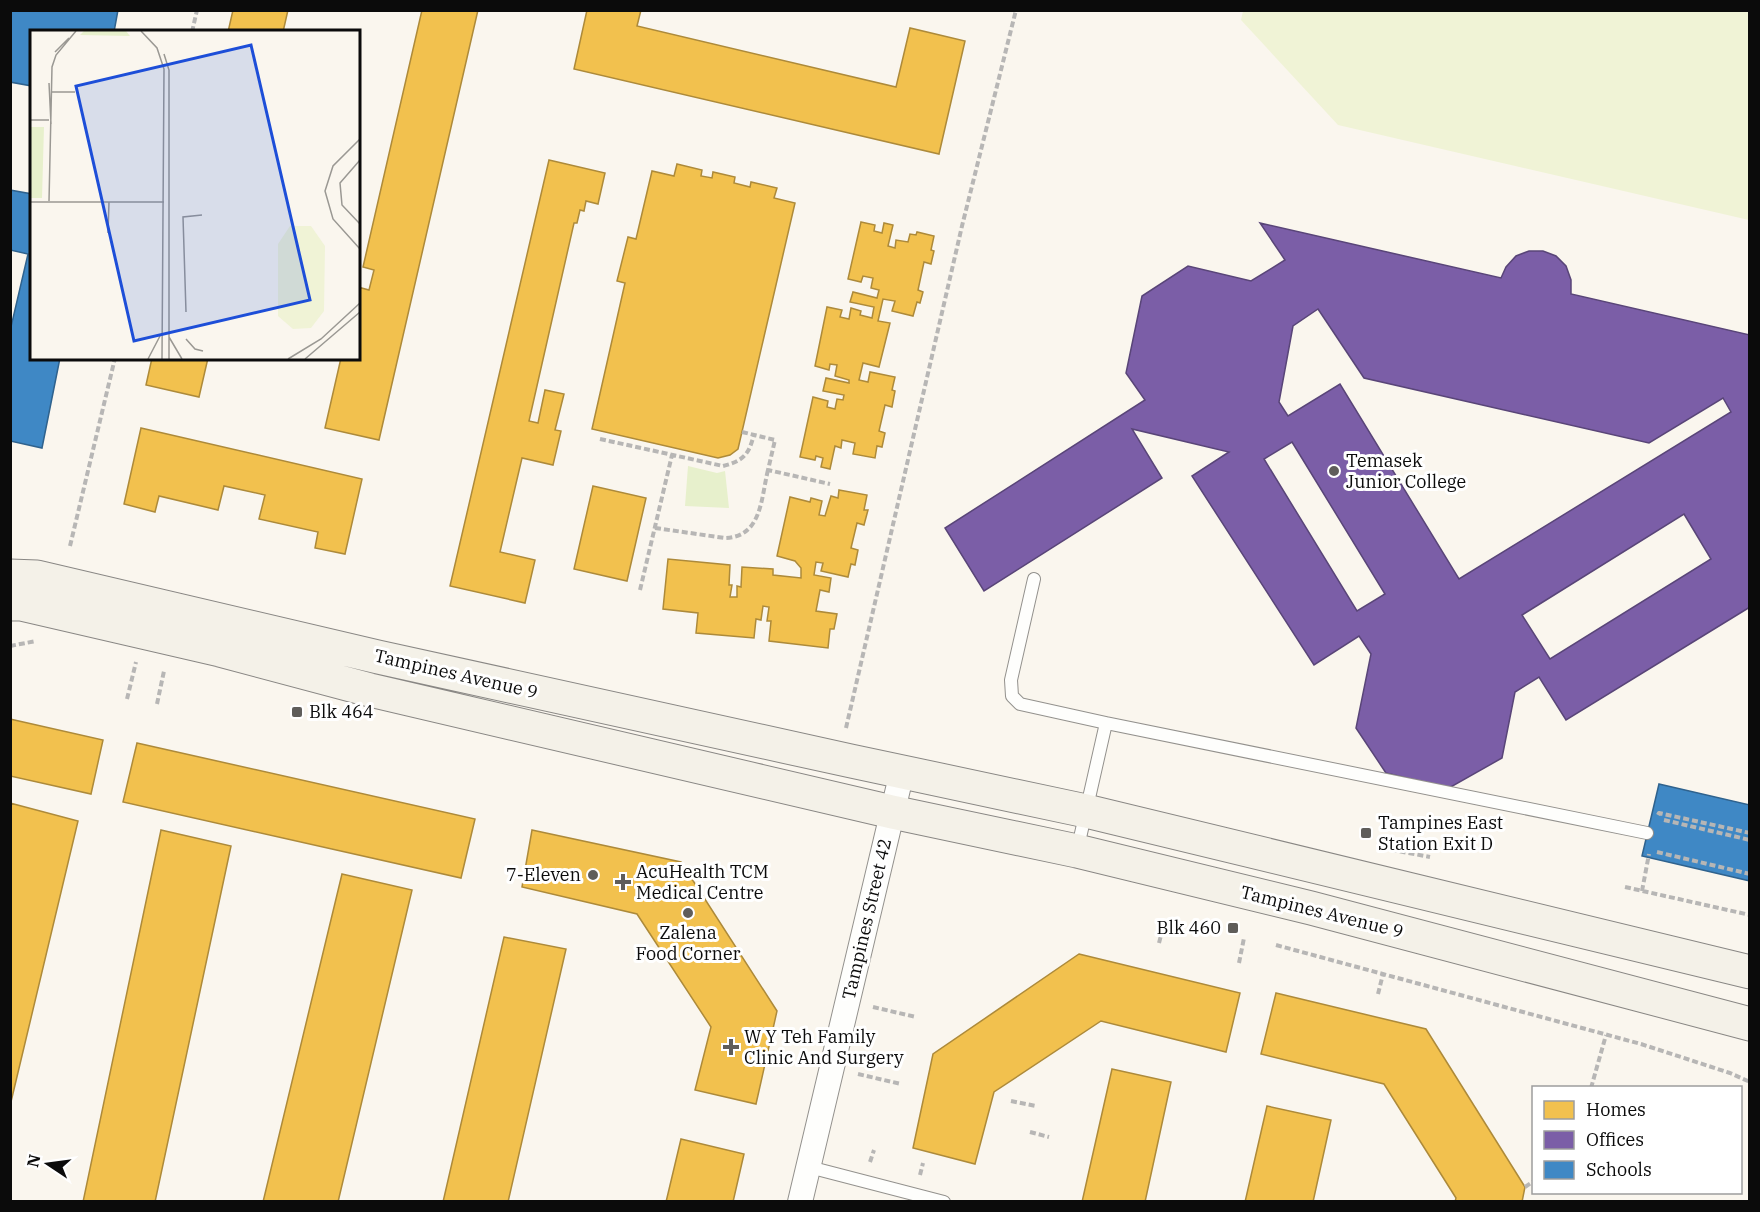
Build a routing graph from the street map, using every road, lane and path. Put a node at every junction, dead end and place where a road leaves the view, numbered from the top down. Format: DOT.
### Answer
graph roads {
  1 [pos="197,10"];
  2 [pos="1016,10"];
  3 [pos="192,30"];
  4 [pos="115,360"];
  5 [pos="742,432"];
  6 [pos="754,435"];
  7 [pos="600,439"];
  8 [pos="672,455"];
  9 [pos="768,470"];
  10 [pos="830,484"];
  11 [pos="655,528"];
  12 [pos="70,546"];
  13 [pos="10,576"];
  14 [pos="1034,579"];
  15 [pos="640,590"];
  16 [pos="10,604"];
  17 [pos="164,671"];
  18 [pos="157,704"];
  19 [pos="1106,723"];
  20 [pos="845,728"];
  21 [pos="902,772"];
  22 [pos="1086,811"];
  23 [pos="892,812"];
  24 [pos="1659,813"];
  25 [pos="1657,819"];
  26 [pos="1647,833"];
  27 [pos="1749,833"];
  28 [pos="1749,840"];
  29 [pos="1372,846"];
  30 [pos="1077,851"];
  31 [pos="1430,857"];
  32 [pos="1749,874"];
  33 [pos="1625,887"];
  34 [pos="1641,891"];
  35 [pos="1749,915"];
  36 [pos="1165,920"];
  37 [pos="1244,938"];
  38 [pos="1159,943"];
  39 [pos="1276,945"];
  40 [pos="1239,963"];
  41 [pos="1749,972"];
  42 [pos="1383,974"];
  43 [pos="1378,994"];
  44 [pos="887,1011"];
  45 [pos="916,1017"];
  46 [pos="1746,1025"];
  47 [pos="1606,1035"];
  48 [pos="872,1077"];
  49 [pos="1749,1082"];
  50 [pos="901,1084"];
  51 [pos="1592,1086"];
  52 [pos="1011,1101"];
  53 [pos="1036,1106"];
  54 [pos="1030,1132"];
  55 [pos="1049,1137"];
  56 [pos="874,1150"];
  57 [pos="870,1163"];
  58 [pos="923,1163"];
  59 [pos="809,1167"];
  60 [pos="920,1176"];
  61 [pos="1532,1182"];
  62 [pos="1525,1187"];
  63 [pos="800,1202"];
  64 [pos="944,1202"];
  1 -- 3 [label="path"];
  2 -- 20 [label="path"];
  4 -- 12 [label="path"];
  5 -- 6 [label="path"];
  6 -- 8 [label="path"];
  6 -- 9 [label="path"];
  7 -- 8 [label="path"];
  8 -- 11 [label="path"];
  9 -- 10 [label="path"];
  9 -- 11 [label="path"];
  11 -- 15 [label="path"];
  13 -- 21 [label="main road, Tampines Avenue 9"];
  14 -- 19 [label="lane"];
  16 -- 23 [label="main road, Tampines Avenue 9"];
  17 -- 18 [label="path"];
  19 -- 22 [label="lane"];
  19 -- 26 [label="lane"];
  21 -- 22 [label="main road, Tampines Avenue 9"];
  21 -- 23 [label="street"];
  22 -- 30 [label="lane"];
  22 -- 41 [label="main road, Tampines Avenue 9"];
  23 -- 30 [label="main road, Tampines Avenue 9"];
  23 -- 59 [label="street, Tampines Street 42"];
  24 -- 27 [label="path"];
  25 -- 28 [label="path"];
  29 -- 31 [label="path"];
  30 -- 46 [label="main road, Tampines Avenue 9"];
  32 -- 34 [label="path"];
  33 -- 34 [label="path"];
  34 -- 35 [label="path"];
  36 -- 38 [label="path"];
  37 -- 40 [label="path"];
  39 -- 42 [label="path"];
  42 -- 43 [label="path"];
  42 -- 47 [label="path"];
  44 -- 45 [label="path"];
  47 -- 49 [label="path"];
  47 -- 51 [label="path"];
  48 -- 50 [label="path"];
  52 -- 53 [label="path"];
  54 -- 55 [label="path"];
  56 -- 57 [label="path"];
  58 -- 60 [label="path"];
  59 -- 63 [label="street, Tampines Street 42"];
  59 -- 64 [label="lane"];
  61 -- 62 [label="path"];
}
